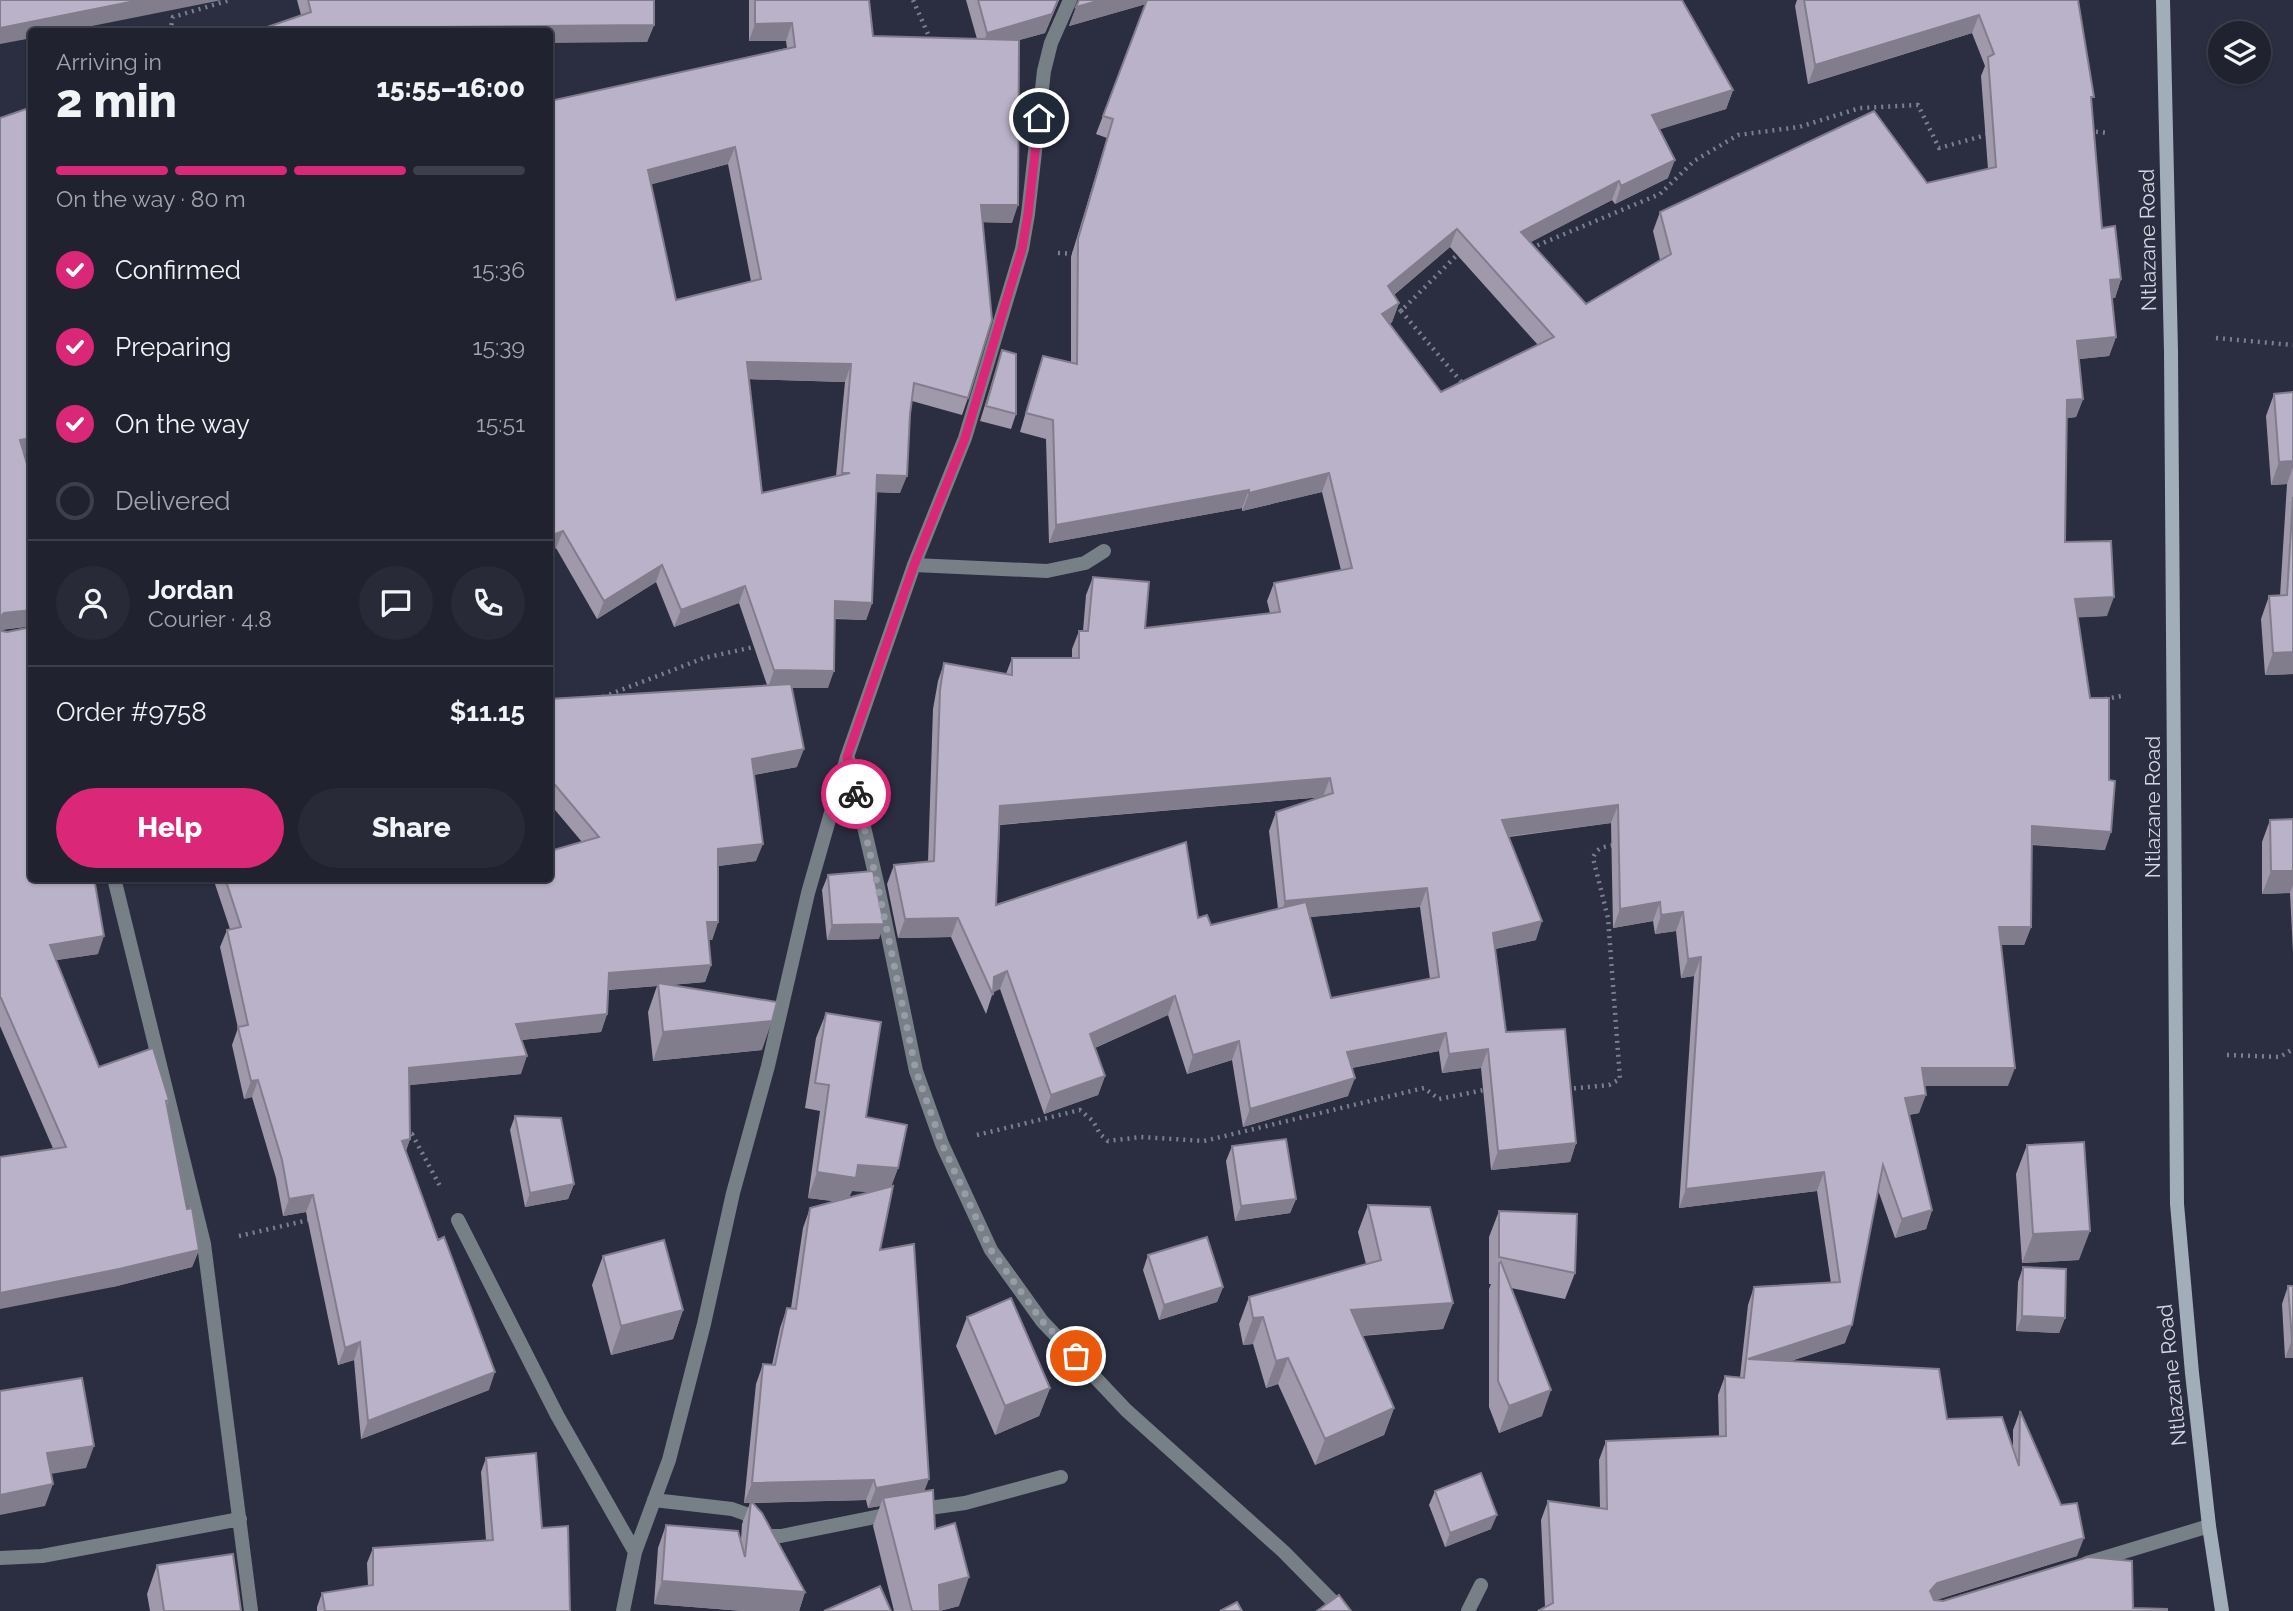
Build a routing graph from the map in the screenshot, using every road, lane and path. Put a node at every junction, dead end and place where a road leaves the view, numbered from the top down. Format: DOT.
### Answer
graph roads {
  1 [pos="230,0"];
  2 [pos="913,0"];
  3 [pos="1070,0"];
  4 [pos="2163,0"];
  5 [pos="171,28"];
  6 [pos="933,46"];
  7 [pos="2083,130"];
  8 [pos="2001,131"];
  9 [pos="2109,132"];
  10 [pos="1467,244"];
  11 [pos="1022,249"];
  12 [pos="1523,251"];
  13 [pos="1085,255"];
  14 [pos="1392,301"];
  15 [pos="1401,311"];
  16 [pos="2216,338"];
  17 [pos="2293,345"];
  18 [pos="1466,390"];
  19 [pos="1104,551"];
  20 [pos="914,565"];
  21 [pos="768,644"];
  22 [pos="2121,696"];
  23 [pos="596,700"];
  24 [pos="2094,701"];
  25 [pos="847,757"];
  26 [pos="1623,844"];
  27 [pos="115,882"];
  28 [pos="2293,1049"];
  29 [pos="2227,1055"];
  30 [pos="1502,1087"];
  31 [pos="1559,1089"];
  32 [pos="400,1136"];
  33 [pos="942,1144"];
  34 [pos="318,1218"];
  35 [pos="458,1220"];
  36 [pos="204,1244"];
  37 [pos="1061,1477"];
  38 [pos="654,1500"];
  39 [pos="240,1520"];
  40 [pos="2209,1526"];
  41 [pos="635,1552"];
  42 [pos="0,1558"];
  43 [pos="2075,1567"];
  44 [pos="1481,1585"];
  45 [pos="251,1611"];
  46 [pos="624,1611"];
  47 [pos="1342,1611"];
  48 [pos="1468,1611"];
  49 [pos="2222,1611"];
  1 -- 5 [label="path"];
  2 -- 6 [label="path"];
  3 -- 11 [label="street"];
  4 -- 40 [label="street, Ntlazane Road"];
  7 -- 9 [label="path"];
  8 -- 12 [label="path"];
  10 -- 15 [label="path"];
  11 -- 13 [label="path"];
  11 -- 20 [label="street"];
  14 -- 15 [label="path"];
  15 -- 18 [label="path"];
  16 -- 17 [label="path"];
  19 -- 20 [label="street"];
  20 -- 25 [label="street"];
  21 -- 23 [label="path"];
  22 -- 24 [label="path"];
  25 -- 33 [label="street"];
  25 -- 38 [label="street"];
  26 -- 31 [label="path"];
  27 -- 36 [label="street"];
  28 -- 29 [label="path"];
  30 -- 33 [label="path"];
  32 -- 35 [label="path"];
  33 -- 47 [label="street"];
  34 -- 36 [label="path"];
  35 -- 41 [label="street"];
  36 -- 39 [label="street"];
  37 -- 38 [label="street"];
  38 -- 41 [label="street"];
  39 -- 42 [label="street"];
  39 -- 45 [label="street"];
  40 -- 43 [label="street"];
  40 -- 49 [label="street, Ntlazane Road"];
  41 -- 46 [label="street"];
  44 -- 48 [label="street"];
}
